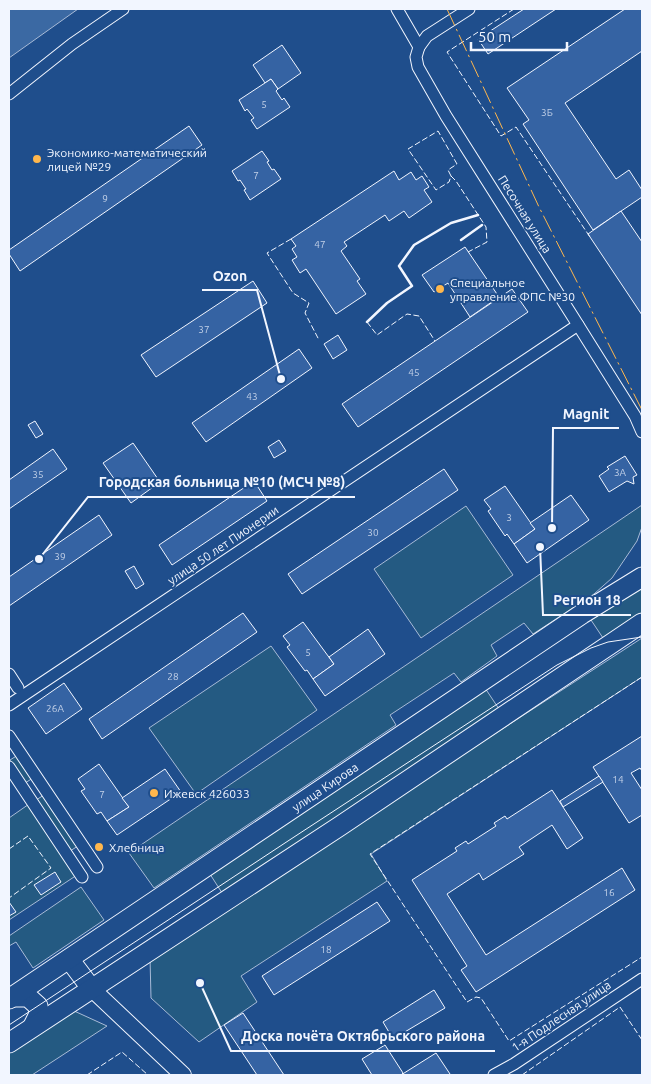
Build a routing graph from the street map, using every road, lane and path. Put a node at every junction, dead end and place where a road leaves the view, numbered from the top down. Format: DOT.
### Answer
graph roads {
  1 [pos="123,9"];
  2 [pos="397,9"];
  3 [pos="469,9"];
  4 [pos="419,47"];
  5 [pos="9,94"];
  6 [pos="578,325"];
  7 [pos="642,432"];
  8 [pos="642,577"];
  9 [pos="642,623"];
  10 [pos="9,674"];
  11 [pos="18,688"];
  12 [pos="9,705"];
  13 [pos="9,736"];
  14 [pos="9,767"];
  15 [pos="97,867"];
  16 [pos="82,877"];
  17 [pos="69,959"];
  18 [pos="642,978"];
  19 [pos="92,988"];
  20 [pos="11,998"];
  21 [pos="34,1026"];
  22 [pos="9,1043"];
  23 [pos="183,1075"];
  24 [pos="494,1075"];
  1 -- 5 [label="street"];
  2 -- 4 [label="street, Песочная улица"];
  3 -- 4 [label="street"];
  4 -- 6 [label="street, Песочная улица"];
  6 -- 7 [label="street, Песочная улица"];
  6 -- 12 [label="street, улица 50 лет Пионерии"];
  8 -- 17 [label="main road, улица Кирова"];
  9 -- 19 [label="main road"];
  10 -- 11 [label="street"];
  13 -- 15 [label="street"];
  14 -- 16 [label="street"];
  17 -- 19 [label="main road"];
  17 -- 20 [label="main road, улица Кирова"];
  18 -- 24 [label="street, 1-я Подлесная улица"];
  19 -- 21 [label="main road"];
  19 -- 23 [label="main road"];
  20 -- 21 [label="main road"];
  21 -- 22 [label="main road"];
}
